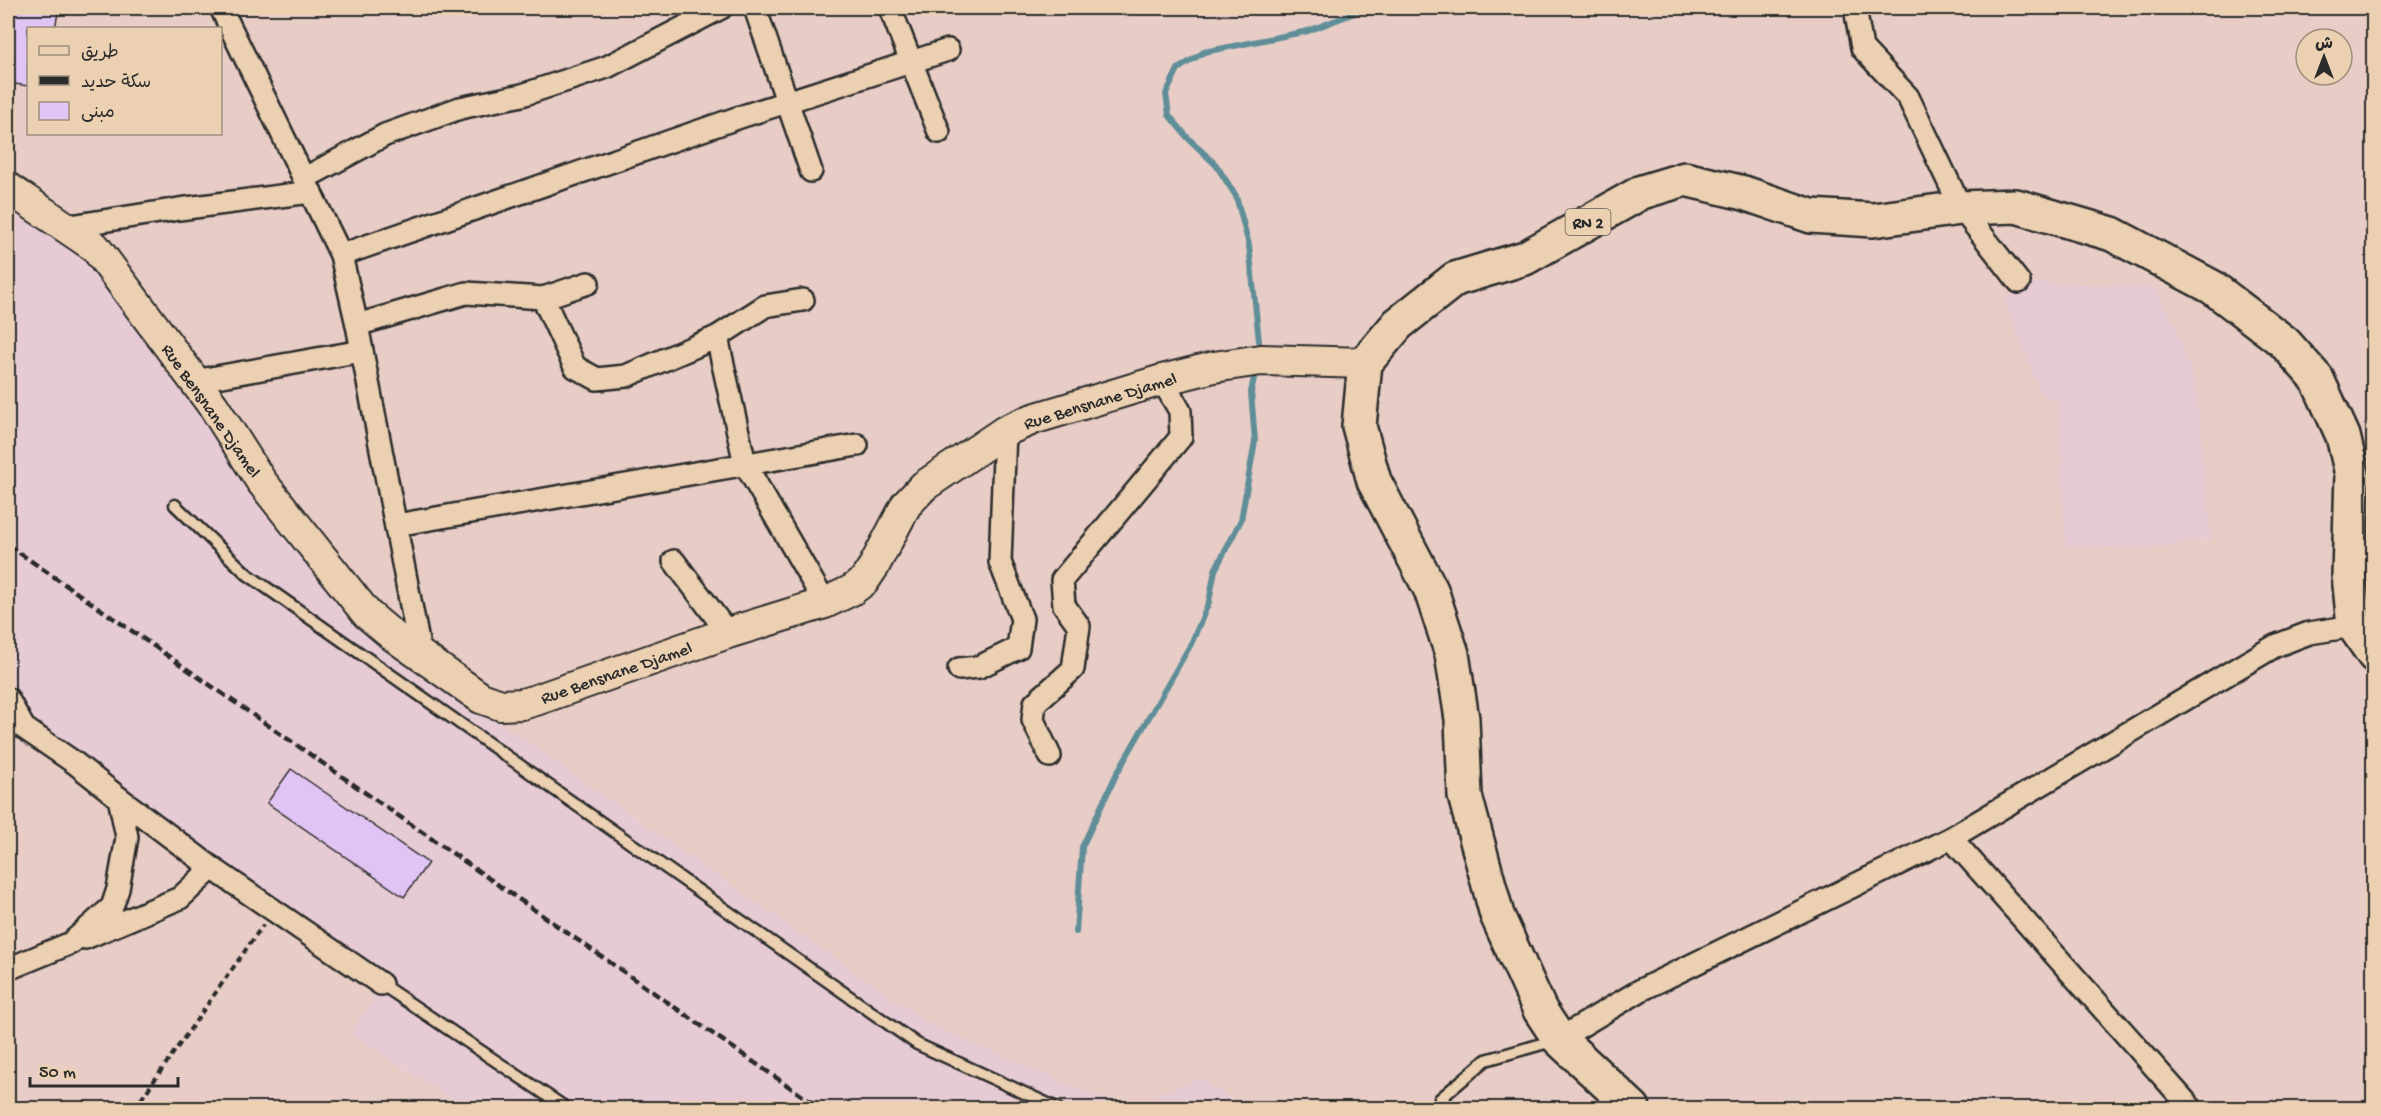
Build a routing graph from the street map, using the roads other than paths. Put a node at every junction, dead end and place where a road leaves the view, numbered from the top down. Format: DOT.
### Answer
graph roads {
  1 [pos="221,8"];
  2 [pos="721,8"];
  3 [pos="755,8"];
  4 [pos="890,8"];
  5 [pos="1855,8"];
  6 [pos="948,50"];
  7 [pos="912,62"];
  8 [pos="788,102"];
  9 [pos="939,132"];
  10 [pos="811,171"];
  11 [pos="308,185"];
  12 [pos="8,188"];
  13 [pos="1961,208"];
  14 [pos="64,227"];
  15 [pos="341,255"];
  16 [pos="2019,282"];
  17 [pos="588,283"];
  18 [pos="543,298"];
  19 [pos="803,300"];
  20 [pos="357,325"];
  21 [pos="717,337"];
  22 [pos="363,351"];
  23 [pos="1365,363"];
  24 [pos="1162,380"];
  25 [pos="194,381"];
  26 [pos="1005,430"];
  27 [pos="857,445"];
  28 [pos="745,464"];
  29 [pos="175,505"];
  30 [pos="396,525"];
  31 [pos="674,561"];
  32 [pos="825,603"];
  33 [pos="2354,626"];
  34 [pos="728,633"];
  35 [pos="2373,655"];
  36 [pos="421,657"];
  37 [pos="959,669"];
  38 [pos="8,699"];
  39 [pos="1050,756"];
  40 [pos="119,798"];
  41 [pos="1950,838"];
  42 [pos="212,868"];
  43 [pos="71,943"];
  44 [pos="8,969"];
  45 [pos="381,984"];
  46 [pos="1559,1039"];
  47 [pos="566,1108"];
  48 [pos="1057,1108"];
  49 [pos="1452,1108"];
  50 [pos="1633,1108"];
  51 [pos="2191,1108"];
  1 -- 11 [label="street"];
  2 -- 11 [label="street"];
  3 -- 8 [label="street"];
  4 -- 7 [label="street"];
  5 -- 13 [label="street"];
  6 -- 7 [label="street"];
  7 -- 8 [label="street"];
  7 -- 9 [label="street"];
  8 -- 10 [label="street"];
  8 -- 15 [label="street"];
  11 -- 14 [label="street"];
  11 -- 15 [label="street"];
  12 -- 14 [label="main road, Rue Bensnane Djamel"];
  13 -- 16 [label="street"];
  13 -- 23 [label="main road, RN 2"];
  13 -- 33 [label="main road, RN 2"];
  14 -- 25 [label="main road, Rue Bensnane Djamel"];
  15 -- 20 [label="street"];
  17 -- 18 [label="street"];
  18 -- 20 [label="street"];
  18 -- 21 [label="street"];
  19 -- 21 [label="street"];
  20 -- 22 [label="street"];
  21 -- 28 [label="street"];
  22 -- 25 [label="street"];
  22 -- 30 [label="street"];
  23 -- 24 [label="main road, Rue Bensnane Djamel"];
  23 -- 46 [label="main road"];
  24 -- 26 [label="main road, Rue Bensnane Djamel"];
  24 -- 39 [label="street"];
  25 -- 36 [label="main road, Rue Bensnane Djamel"];
  26 -- 32 [label="main road, Rue Bensnane Djamel"];
  26 -- 37 [label="street"];
  27 -- 28 [label="street"];
  28 -- 30 [label="street"];
  28 -- 32 [label="street"];
  29 -- 48 [label="lane"];
  30 -- 36 [label="street"];
  31 -- 34 [label="street"];
  32 -- 34 [label="main road, Rue Bensnane Djamel"];
  33 -- 35 [label="main road, RN 2"];
  33 -- 41 [label="street"];
  34 -- 36 [label="main road, Rue Bensnane Djamel"];
  38 -- 40 [label="street"];
  40 -- 42 [label="street"];
  40 -- 43 [label="street"];
  41 -- 46 [label="street"];
  41 -- 51 [label="street"];
  42 -- 43 [label="street"];
  42 -- 45 [label="street"];
  43 -- 44 [label="street"];
  45 -- 47 [label="lane"];
  46 -- 49 [label="lane"];
  46 -- 50 [label="main road"];
}
